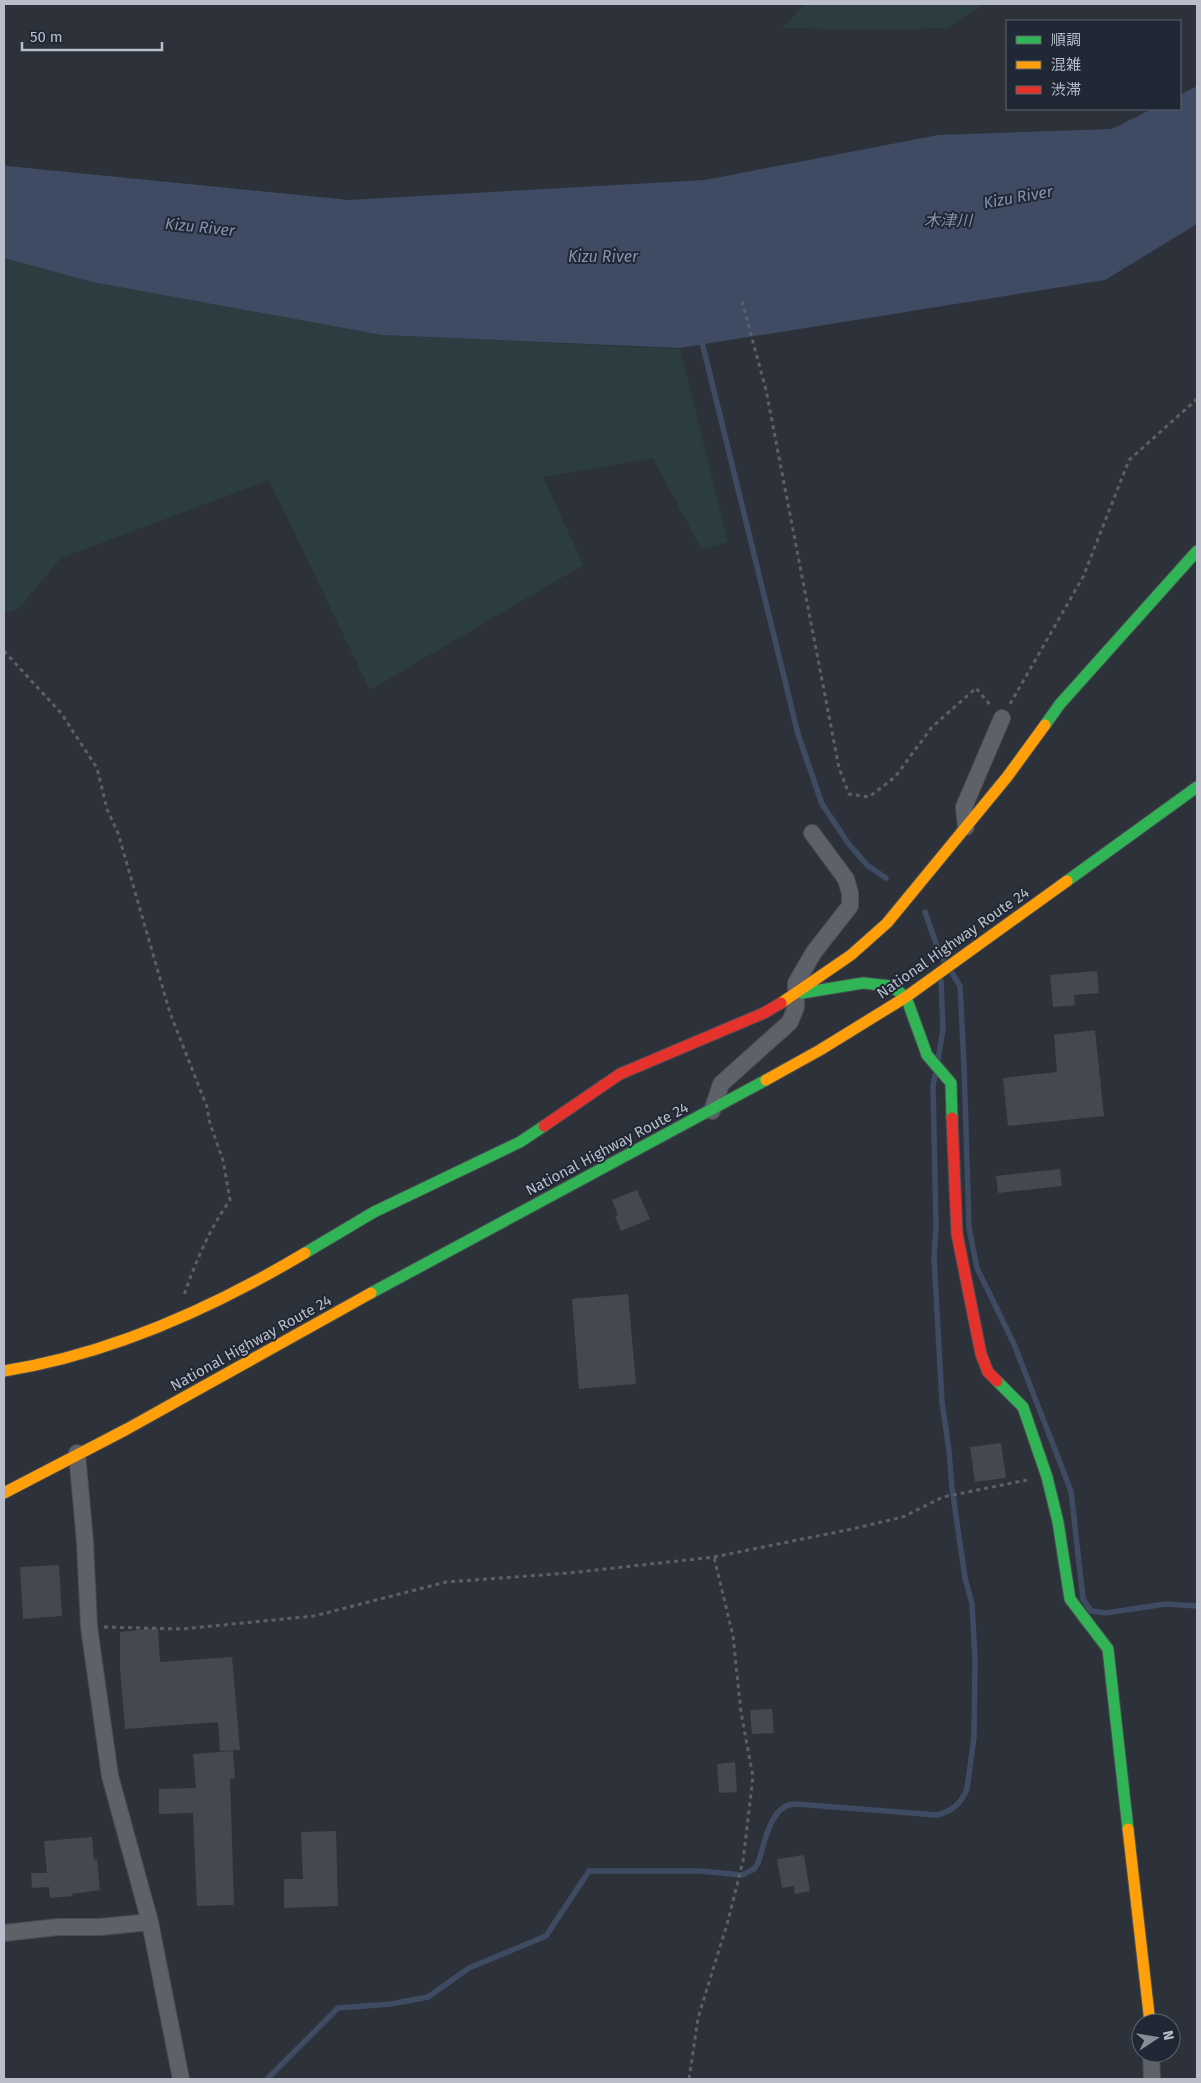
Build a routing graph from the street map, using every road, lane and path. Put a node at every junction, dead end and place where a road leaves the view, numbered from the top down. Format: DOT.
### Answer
graph roads {
  1 [pos="742,302"];
  2 [pos="1197,399"];
  3 [pos="1197,551"];
  4 [pos="4,651"];
  5 [pos="1002,718"];
  6 [pos="1197,787"];
  7 [pos="966,827"];
  8 [pos="812,833"];
  9 [pos="796,994"];
  10 [pos="906,997"];
  11 [pos="712,1111"];
  12 [pos="175,1320"];
  13 [pos="4,1371"];
  14 [pos="78,1454"];
  15 [pos="1047,1477"];
  16 [pos="4,1493"];
  17 [pos="714,1557"];
  18 [pos="89,1627"];
  19 [pos="150,1922"];
  20 [pos="4,1934"];
  21 [pos="1149,2013"];
  22 [pos="1151,2063"];
  23 [pos="181,2079"];
  24 [pos="689,2079"];
  25 [pos="1152,2079"];
  1 -- 5 [label="path"];
  2 -- 5 [label="path"];
  3 -- 7 [label="main road"];
  4 -- 12 [label="path"];
  5 -- 7 [label="street"];
  6 -- 10 [label="main road, National Highway Route 24"];
  7 -- 9 [label="main road"];
  8 -- 9 [label="street"];
  9 -- 10 [label="main road"];
  9 -- 11 [label="street"];
  9 -- 12 [label="main road"];
  10 -- 11 [label="main road, National Highway Route 24"];
  10 -- 15 [label="main road"];
  11 -- 14 [label="main road, National Highway Route 24"];
  12 -- 13 [label="main road"];
  14 -- 16 [label="main road, National Highway Route 24"];
  14 -- 18 [label="street"];
  15 -- 17 [label="path"];
  15 -- 21 [label="main road"];
  17 -- 18 [label="path"];
  17 -- 24 [label="path"];
  18 -- 19 [label="street"];
  19 -- 20 [label="street"];
  19 -- 23 [label="street"];
  22 -- 25 [label="street"];
}
